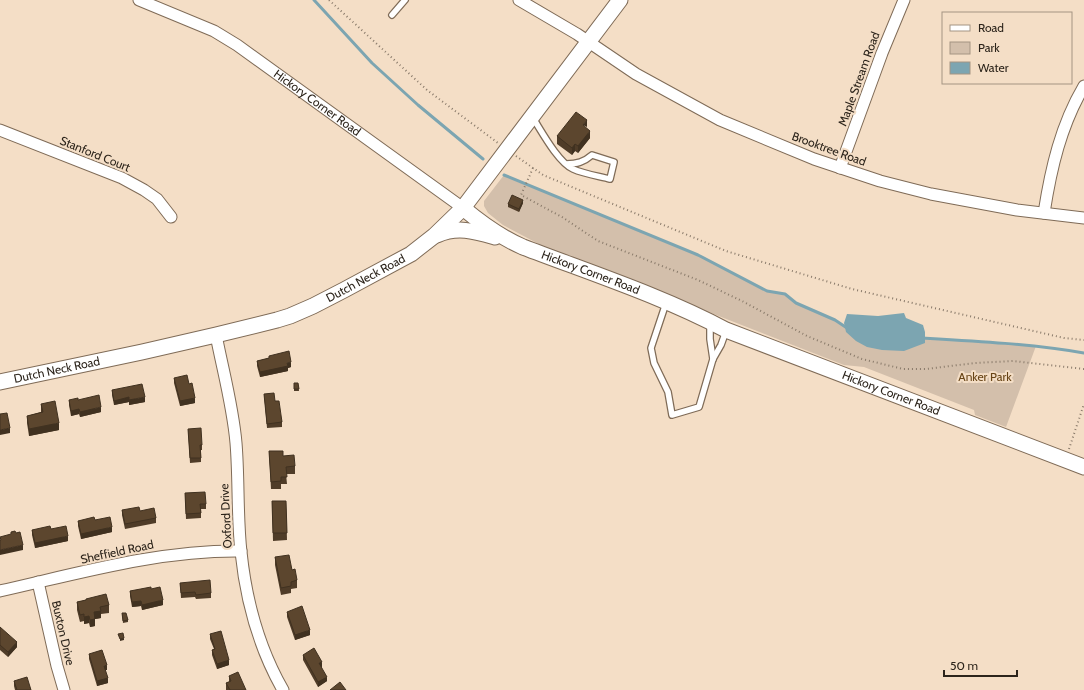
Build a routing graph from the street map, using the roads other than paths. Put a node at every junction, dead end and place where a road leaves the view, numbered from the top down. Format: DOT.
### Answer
graph roads {
  1 [pos="140,0"];
  2 [pos="405,0"];
  3 [pos="519,0"];
  4 [pos="620,0"];
  5 [pos="904,0"];
  6 [pos="392,15"];
  7 [pos="588,42"];
  8 [pos="1084,86"];
  9 [pos="532,116"];
  10 [pos="0,130"];
  11 [pos="566,164"];
  12 [pos="840,168"];
  13 [pos="463,208"];
  14 [pos="1044,213"];
  15 [pos="170,217"];
  16 [pos="1084,218"];
  17 [pos="434,236"];
  18 [pos="508,241"];
  19 [pos="666,303"];
  20 [pos="711,322"];
  21 [pos="726,330"];
  22 [pos="216,336"];
  23 [pos="713,359"];
  24 [pos="0,382"];
  25 [pos="1084,467"];
  26 [pos="241,551"];
  27 [pos="38,582"];
  28 [pos="0,591"];
  29 [pos="64,690"];
  30 [pos="282,690"];
  1 -- 13 [label="street, Hickory Corner Road"];
  2 -- 6 [label="lane"];
  3 -- 7 [label="street, Brooktree Road"];
  4 -- 7 [label="street, Dutch Neck Road"];
  5 -- 12 [label="street, Maple Stream Road"];
  7 -- 9 [label="street, Dutch Neck Road"];
  7 -- 12 [label="street, Brooktree Road"];
  8 -- 14 [label="street"];
  9 -- 11 [label="lane"];
  9 -- 13 [label="street, Dutch Neck Road"];
  10 -- 15 [label="street, Stanford Court"];
  11 -- 11 [label="lane"];
  12 -- 14 [label="street, Brooktree Road"];
  13 -- 17 [label="street, Dutch Neck Road"];
  13 -- 18 [label="street, Hickory Corner Road"];
  14 -- 16 [label="street, Brooktree Road"];
  17 -- 18 [label="street"];
  17 -- 22 [label="street, Dutch Neck Road"];
  18 -- 19 [label="street, Hickory Corner Road"];
  19 -- 20 [label="street, Hickory Corner Road"];
  19 -- 23 [label="lane"];
  20 -- 21 [label="street, Hickory Corner Road"];
  20 -- 23 [label="lane"];
  21 -- 23 [label="lane"];
  21 -- 25 [label="street, Hickory Corner Road"];
  22 -- 24 [label="street, Dutch Neck Road"];
  22 -- 26 [label="street, Oxford Drive"];
  26 -- 27 [label="street, Sheffield Road"];
  26 -- 30 [label="street, Oxford Drive"];
  27 -- 28 [label="street, Sheffield Road"];
  27 -- 29 [label="street, Buxton Drive"];
}
